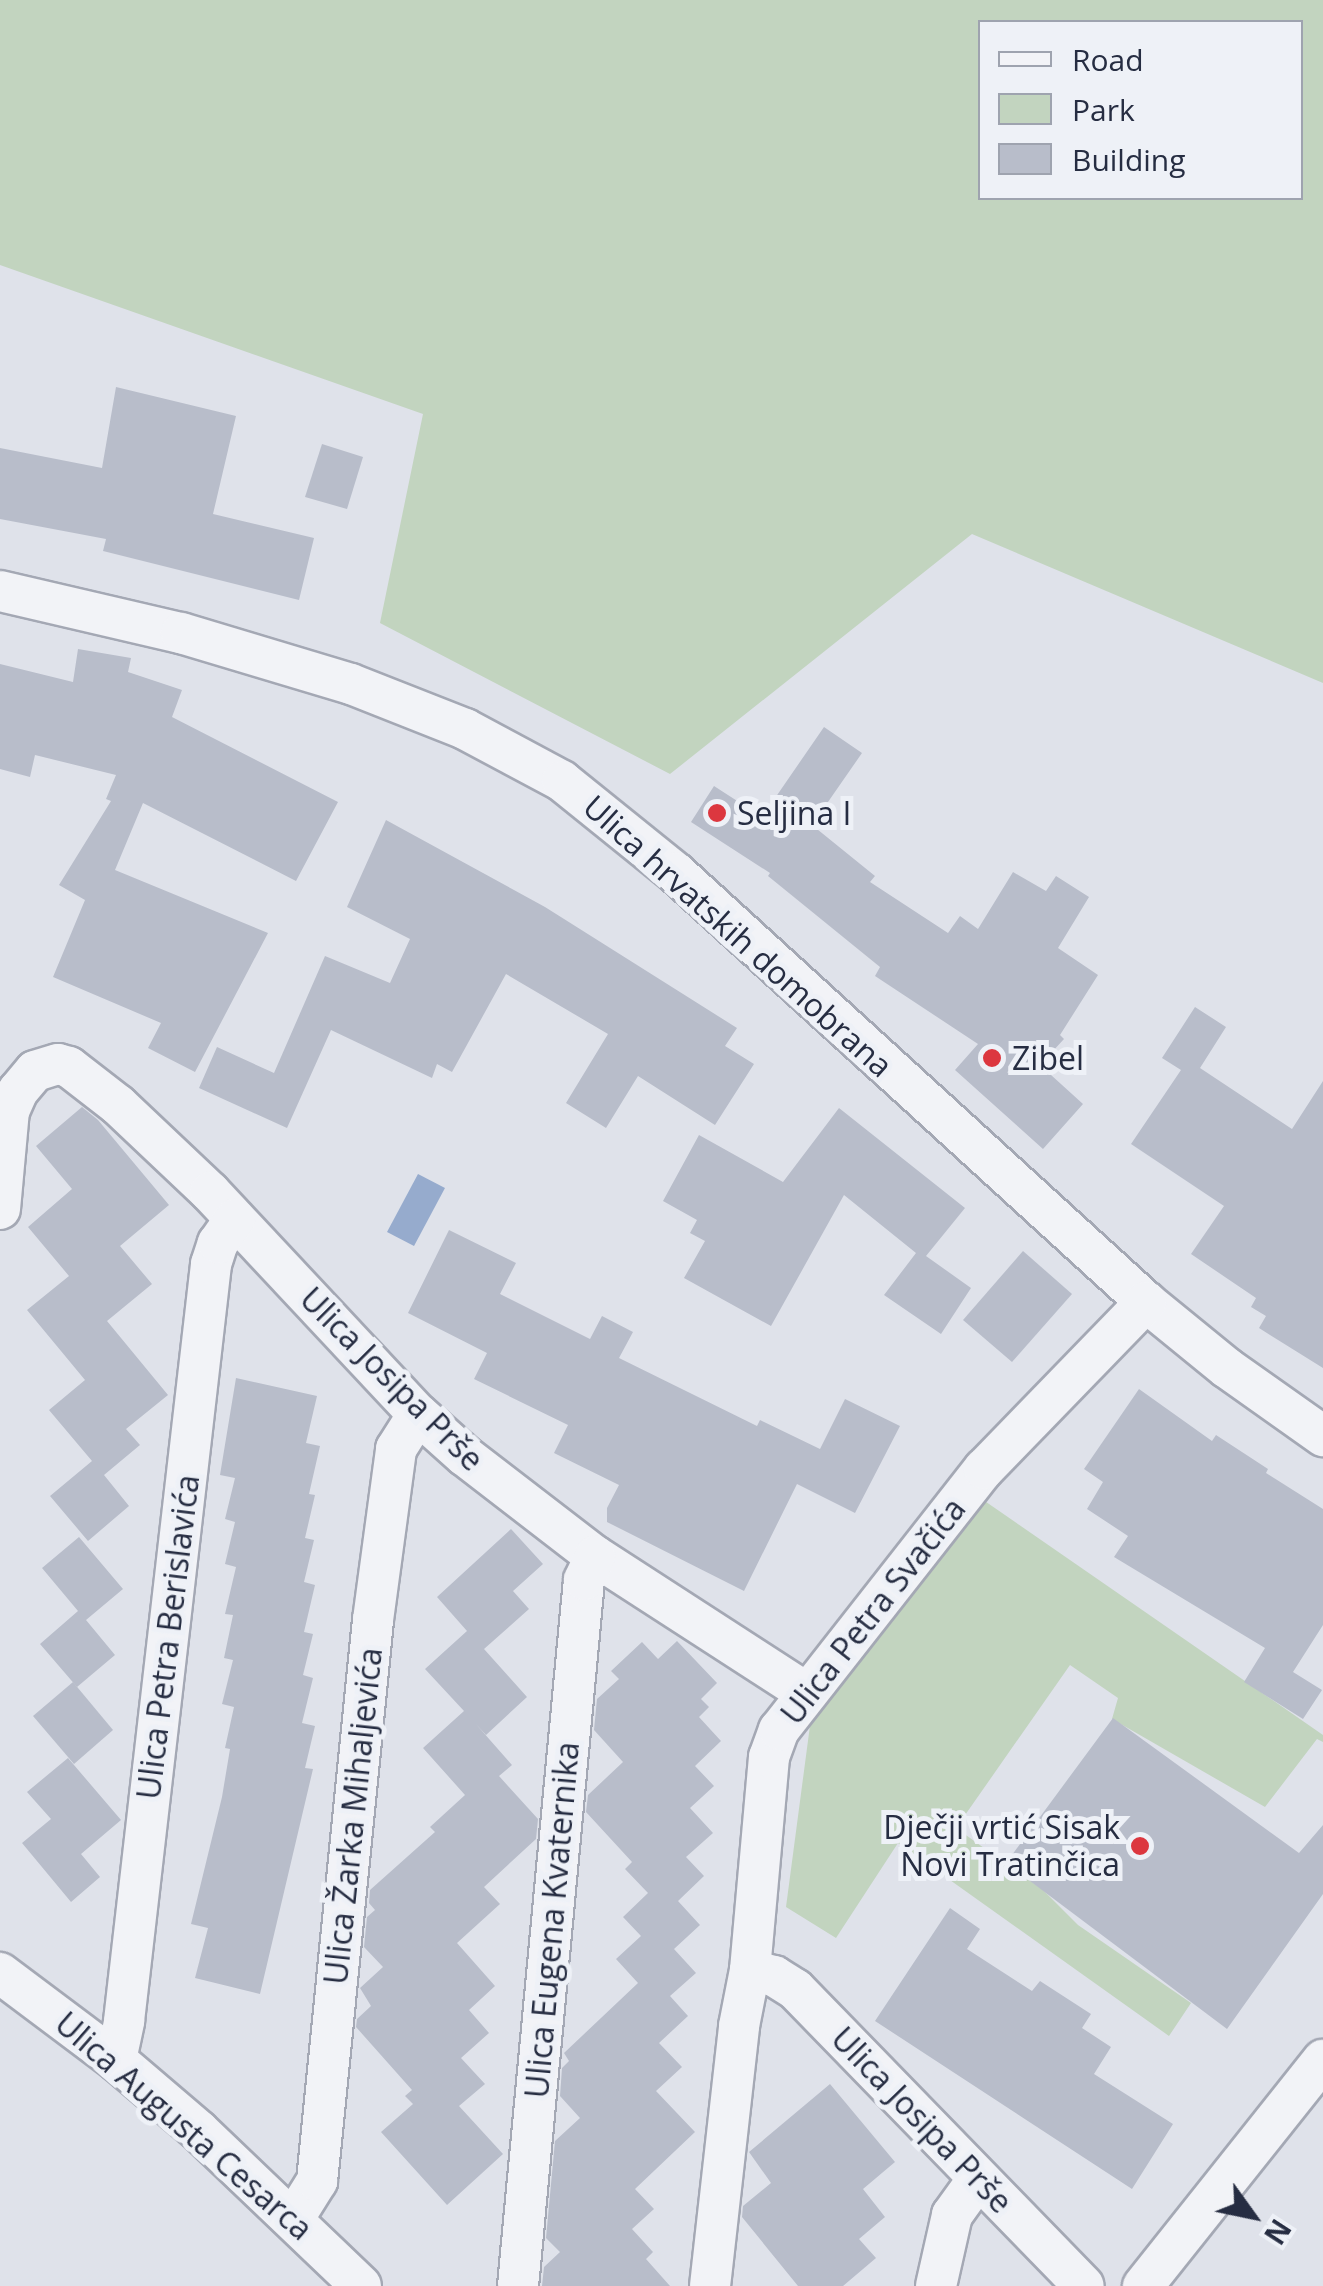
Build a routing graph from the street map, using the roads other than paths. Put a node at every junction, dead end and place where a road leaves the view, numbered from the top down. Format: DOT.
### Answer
graph roads {
  1 [pos="0,590"];
  2 [pos="0,1208"];
  3 [pos="235,1219"];
  4 [pos="1146,1302"];
  5 [pos="418,1414"];
  6 [pos="1323,1436"];
  7 [pos="595,1556"];
  8 [pos="807,1692"];
  9 [pos="750,1970"];
  10 [pos="0,1974"];
  11 [pos="116,2060"];
  12 [pos="1323,2060"];
  13 [pos="978,2179"];
  14 [pos="294,2218"];
  15 [pos="361,2286"];
  16 [pos="518,2286"];
  17 [pos="710,2286"];
  18 [pos="936,2286"];
  19 [pos="1084,2286"];
  20 [pos="1144,2286"];
  1 -- 4 [label="street, Ulica hrvatskih domobrana"];
  2 -- 3 [label="street, Ulica Josipa Prše"];
  3 -- 5 [label="street, Ulica Josipa Prše"];
  3 -- 11 [label="street, Ulica Petra Berislavića"];
  4 -- 6 [label="street, Ulica hrvatskih domobrana"];
  4 -- 8 [label="street, Ulica Petra Svačića"];
  5 -- 7 [label="street, Ulica Josipa Prše"];
  5 -- 14 [label="street, Ulica Žarka Mihaljevića"];
  7 -- 8 [label="street, Ulica Josipa Prše"];
  7 -- 16 [label="street, Ulica Eugena Kvaternika"];
  8 -- 9 [label="street, Ulica Petra Svačića"];
  9 -- 13 [label="street, Ulica Josipa Prše"];
  9 -- 17 [label="street, Ulica Petra Svačića"];
  10 -- 11 [label="street, Ulica Augusta Cesarca"];
  11 -- 14 [label="street, Ulica Augusta Cesarca"];
  12 -- 20 [label="street"];
  13 -- 18 [label="street"];
  13 -- 19 [label="street, Ulica Josipa Prše"];
  14 -- 15 [label="street, Ulica Augusta Cesarca"];
}
